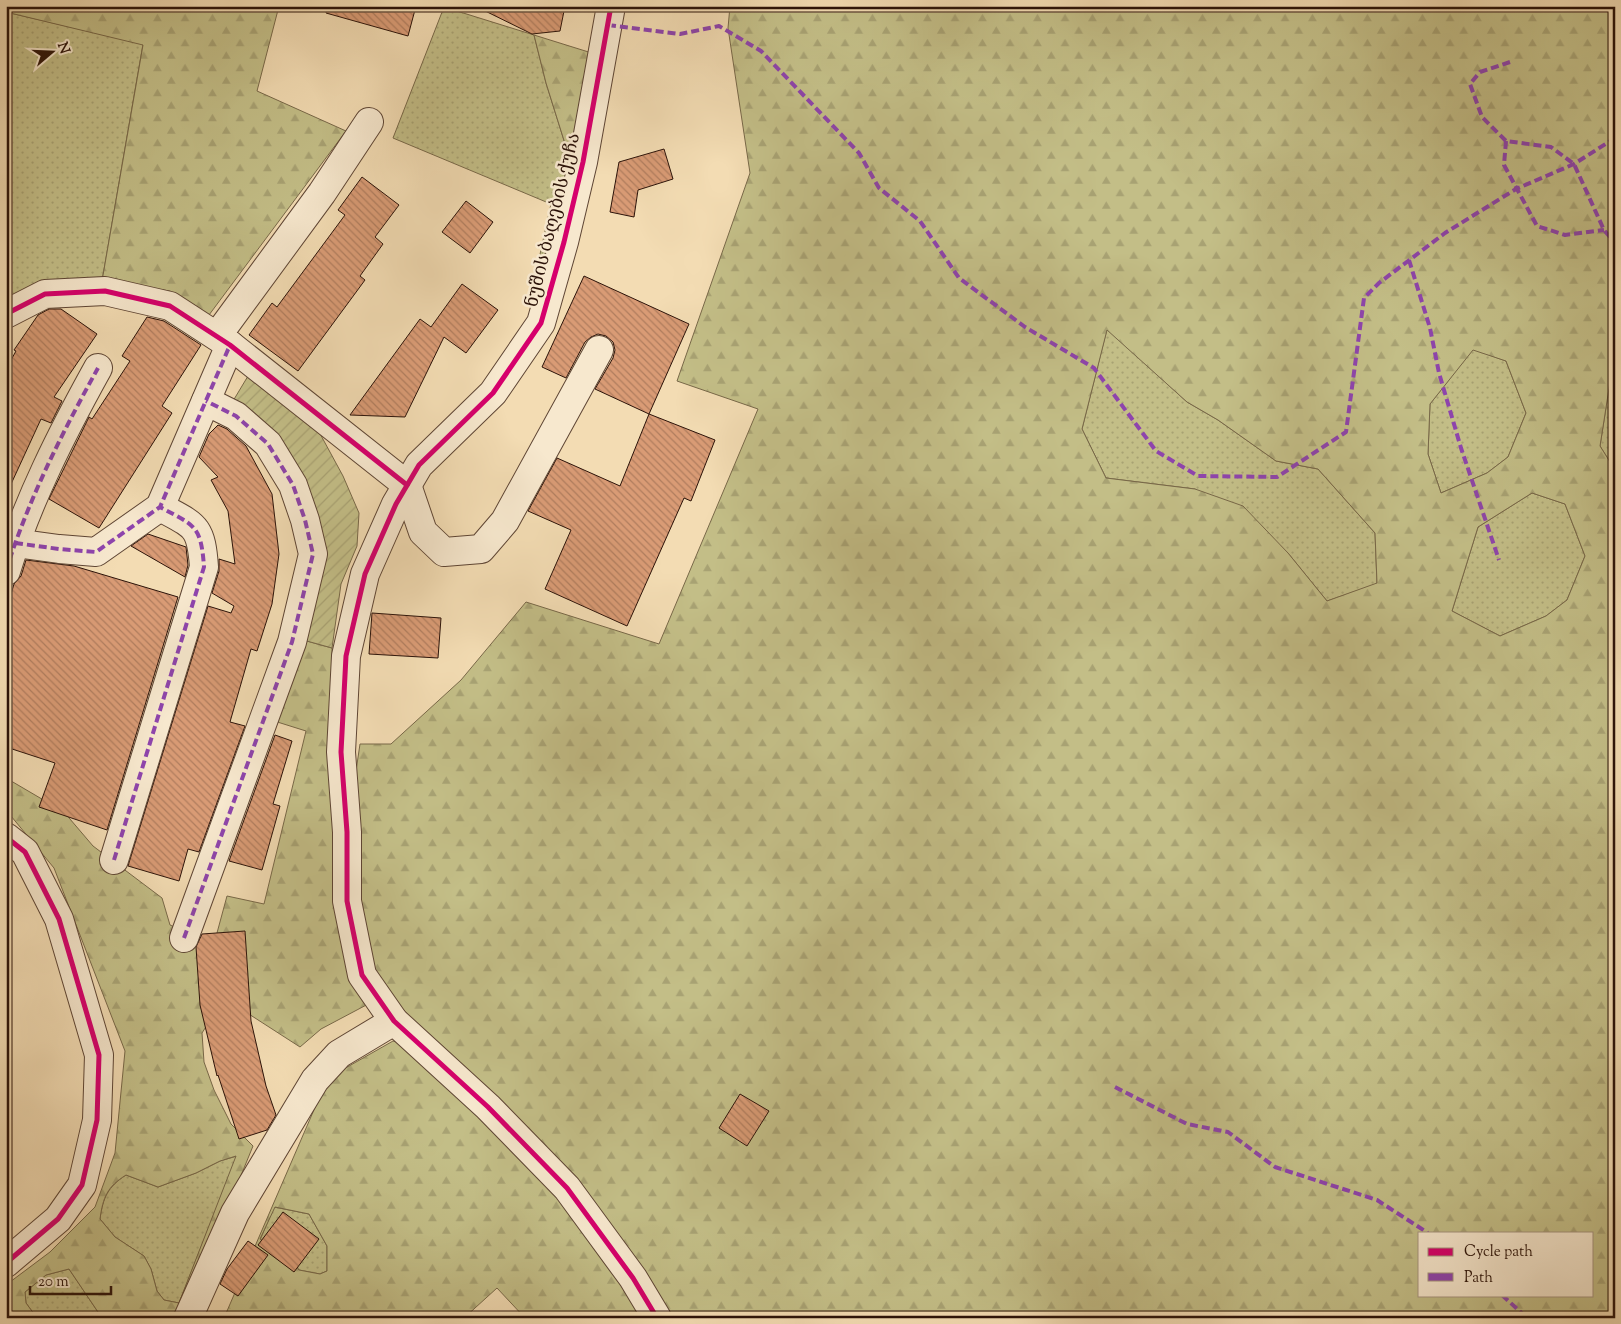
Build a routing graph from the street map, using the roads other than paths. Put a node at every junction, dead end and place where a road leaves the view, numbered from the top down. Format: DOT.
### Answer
graph roads {
  1 [pos="611,6"];
  2 [pos="368,122"];
  3 [pos="6,314"];
  4 [pos="223,340"];
  5 [pos="599,350"];
  6 [pos="98,368"];
  7 [pos="206,400"];
  8 [pos="407,485"];
  9 [pos="160,507"];
  10 [pos="15,543"];
  11 [pos="6,571"];
  12 [pos="6,837"];
  13 [pos="114,860"];
  14 [pos="184,938"];
  15 [pos="394,1021"];
  16 [pos="6,1263"];
  17 [pos="652,1316"];
  18 [pos="188,1318"];
  1 -- 8 [label="street, ნუშის ბაღების ქუჩა"];
  2 -- 4 [label="street"];
  3 -- 4 [label="street"];
  4 -- 7 [label="street"];
  4 -- 8 [label="street"];
  5 -- 8 [label="street"];
  6 -- 10 [label="street"];
  7 -- 9 [label="street"];
  7 -- 14 [label="street"];
  8 -- 15 [label="street, ნუშის ბაღების ქუჩა"];
  9 -- 10 [label="street"];
  9 -- 13 [label="street"];
  10 -- 11 [label="street"];
  12 -- 16 [label="street"];
  15 -- 17 [label="street, ნუშის ბაღების ქუჩა"];
  15 -- 18 [label="street"];
}
